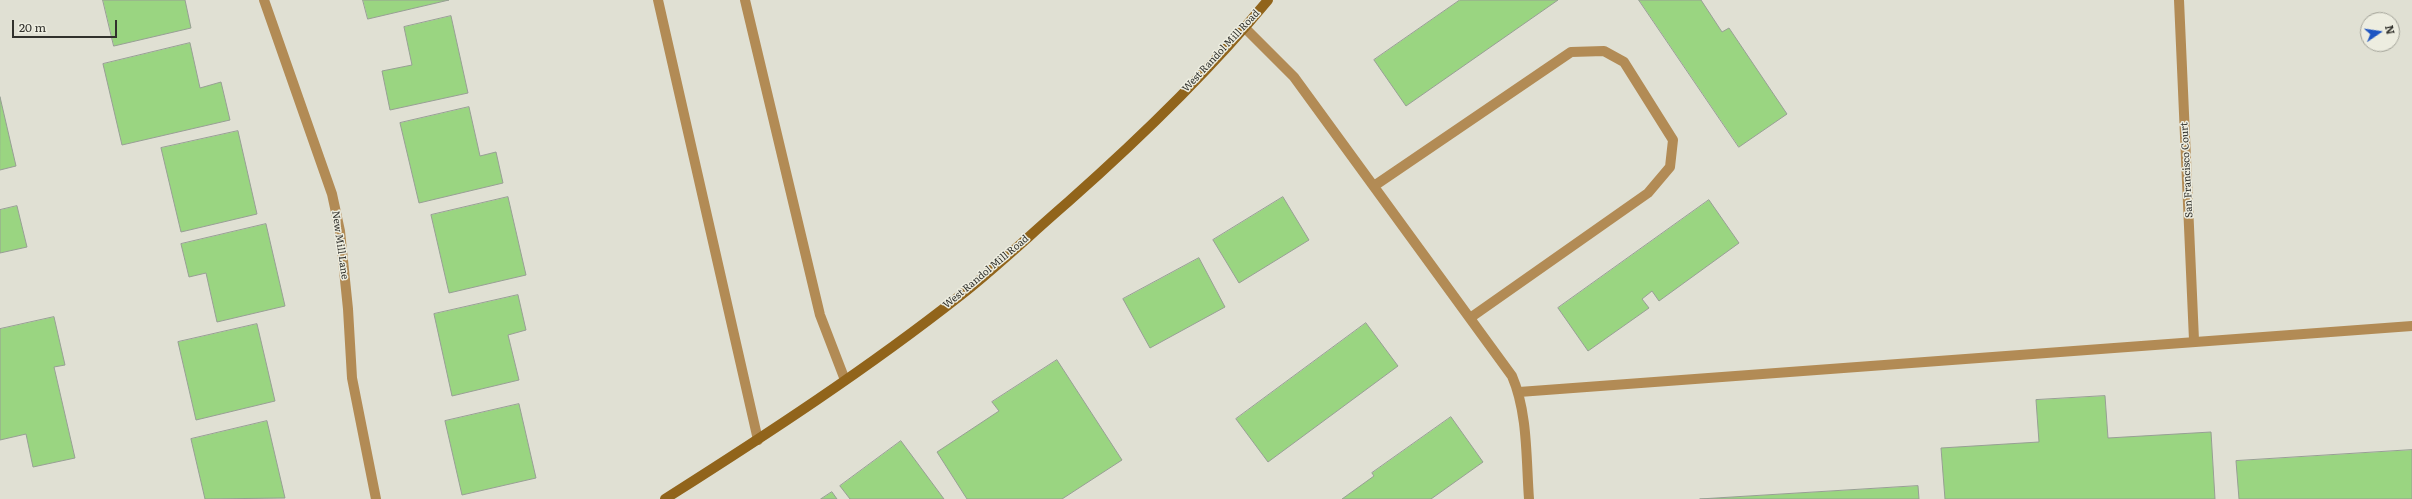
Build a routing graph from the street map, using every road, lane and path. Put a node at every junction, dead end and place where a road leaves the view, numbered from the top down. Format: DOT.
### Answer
graph roads {
  1 [pos="264,0"];
  2 [pos="658,0"];
  3 [pos="745,0"];
  4 [pos="1268,0"];
  5 [pos="2179,0"];
  6 [pos="1245,28"];
  7 [pos="1374,186"];
  8 [pos="1470,318"];
  9 [pos="2412,326"];
  10 [pos="2194,340"];
  11 [pos="845,380"];
  12 [pos="1519,392"];
  13 [pos="758,440"];
  14 [pos="1526,498"];
  15 [pos="376,499"];
  16 [pos="665,499"];
  1 -- 15 [label="street, New Mill Lane"];
  2 -- 13 [label="street"];
  3 -- 11 [label="street"];
  4 -- 6 [label="main road, West Randol Mill Road"];
  5 -- 10 [label="street, San Francisco Court"];
  6 -- 7 [label="street"];
  6 -- 11 [label="main road, West Randol Mill Road"];
  7 -- 8 [label="street"];
  7 -- 8 [label="street"];
  8 -- 12 [label="street"];
  9 -- 10 [label="street"];
  10 -- 12 [label="street"];
  11 -- 13 [label="main road, West Randol Mill Road"];
  12 -- 14 [label="street"];
  13 -- 16 [label="main road, West Randol Mill Road"];
}
